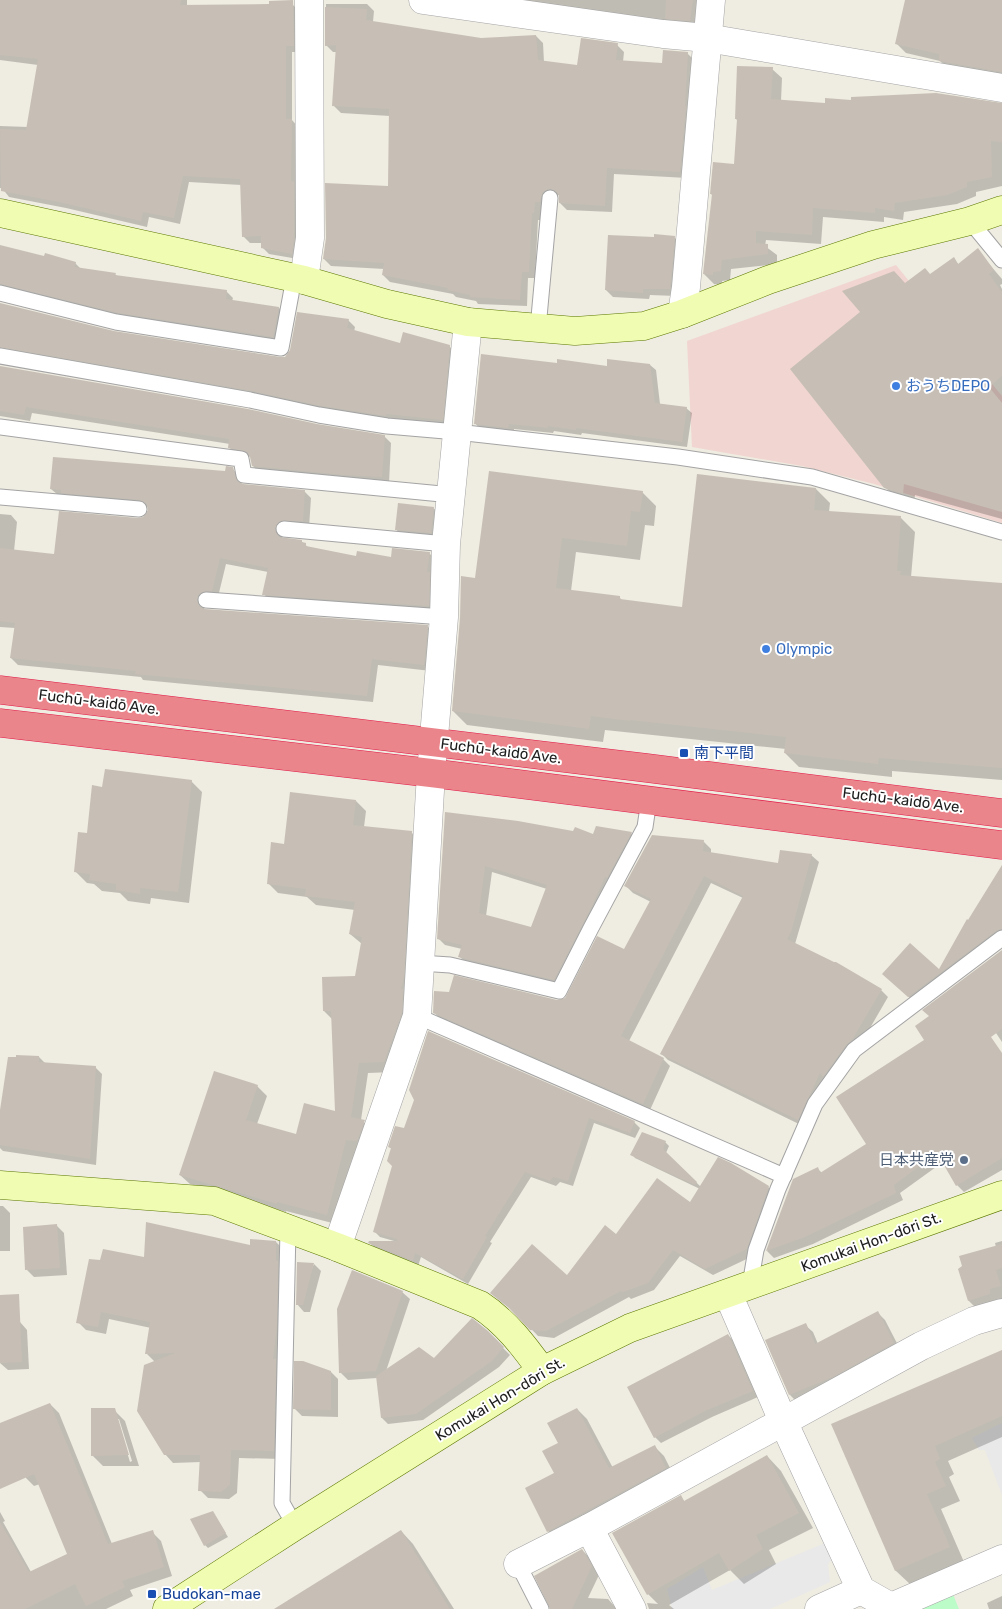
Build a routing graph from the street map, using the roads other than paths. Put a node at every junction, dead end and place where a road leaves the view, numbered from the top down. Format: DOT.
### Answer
graph roads {
  1 [pos="309,0"];
  2 [pos="423,0"];
  3 [pos="711,0"];
  4 [pos="707,38"];
  5 [pos="1002,88"];
  6 [pos="550,198"];
  7 [pos="1002,210"];
  8 [pos="0,213"];
  9 [pos="970,221"];
  10 [pos="1002,260"];
  11 [pos="299,279"];
  12 [pos="0,294"];
  13 [pos="682,314"];
  14 [pos="468,322"];
  15 [pos="538,328"];
  16 [pos="0,356"];
  17 [pos="0,427"];
  18 [pos="457,432"];
  19 [pos="452,495"];
  20 [pos="0,497"];
  21 [pos="139,509"];
  22 [pos="284,529"];
  23 [pos="1002,532"];
  24 [pos="446,544"];
  25 [pos="206,600"];
  26 [pos="444,617"];
  27 [pos="0,690"];
  28 [pos="0,723"];
  29 [pos="434,743"];
  30 [pos="431,773"];
  31 [pos="649,800"];
  32 [pos="1002,813"];
  33 [pos="1002,845"];
  34 [pos="1002,938"];
  35 [pos="420,963"];
  36 [pos="417,1016"];
  37 [pos="784,1176"];
  38 [pos="0,1185"];
  39 [pos="1002,1196"];
  40 [pos="288,1229"];
  41 [pos="337,1247"];
  42 [pos="739,1289"];
  43 [pos="1002,1313"];
  44 [pos="542,1371"];
  45 [pos="783,1421"];
  46 [pos="295,1526"];
  47 [pos="589,1528"];
  48 [pos="1002,1560"];
  49 [pos="518,1564"];
  50 [pos="861,1590"];
  51 [pos="891,1608"];
  52 [pos="167,1609"];
  53 [pos="541,1609"];
  54 [pos="632,1609"];
  55 [pos="819,1609"];
  1 -- 11 [label="street"];
  2 -- 4 [label="street"];
  3 -- 4 [label="street"];
  4 -- 5 [label="street"];
  4 -- 13 [label="street"];
  6 -- 15 [label="lane"];
  7 -- 9 [label="street"];
  8 -- 11 [label="street"];
  9 -- 10 [label="lane"];
  9 -- 13 [label="street"];
  11 -- 12 [label="lane"];
  11 -- 14 [label="street"];
  13 -- 15 [label="street"];
  14 -- 15 [label="street"];
  14 -- 18 [label="street"];
  16 -- 18 [label="lane"];
  17 -- 19 [label="lane"];
  18 -- 19 [label="street"];
  18 -- 23 [label="lane"];
  19 -- 24 [label="street"];
  20 -- 21 [label="lane"];
  22 -- 24 [label="lane"];
  24 -- 26 [label="street"];
  25 -- 26 [label="lane"];
  26 -- 29 [label="street"];
  27 -- 29 [label="highway, Fuchū-kaidō Ave."];
  28 -- 30 [label="highway, Fuchū-kaidō Ave."];
  29 -- 30 [label="street"];
  29 -- 32 [label="highway, Fuchū-kaidō Ave."];
  30 -- 31 [label="highway, Fuchū-kaidō Ave."];
  30 -- 35 [label="street"];
  31 -- 33 [label="highway, Fuchū-kaidō Ave."];
  31 -- 35 [label="lane"];
  34 -- 37 [label="lane"];
  35 -- 36 [label="street"];
  36 -- 37 [label="lane"];
  36 -- 41 [label="street"];
  37 -- 42 [label="lane"];
  38 -- 40 [label="street"];
  39 -- 42 [label="street, Komukai Hon-dōri St."];
  40 -- 41 [label="street"];
  40 -- 46 [label="lane"];
  41 -- 44 [label="street"];
  42 -- 44 [label="street, Komukai Hon-dōri St."];
  42 -- 45 [label="street"];
  43 -- 45 [label="street"];
  44 -- 46 [label="street, Komukai Hon-dōri St."];
  45 -- 47 [label="street"];
  45 -- 50 [label="street"];
  46 -- 52 [label="street, Komukai Hon-dōri St."];
  47 -- 49 [label="street"];
  47 -- 54 [label="street"];
  48 -- 51 [label="street"];
  49 -- 53 [label="lane"];
  50 -- 51 [label="street"];
  50 -- 55 [label="street"];
}
